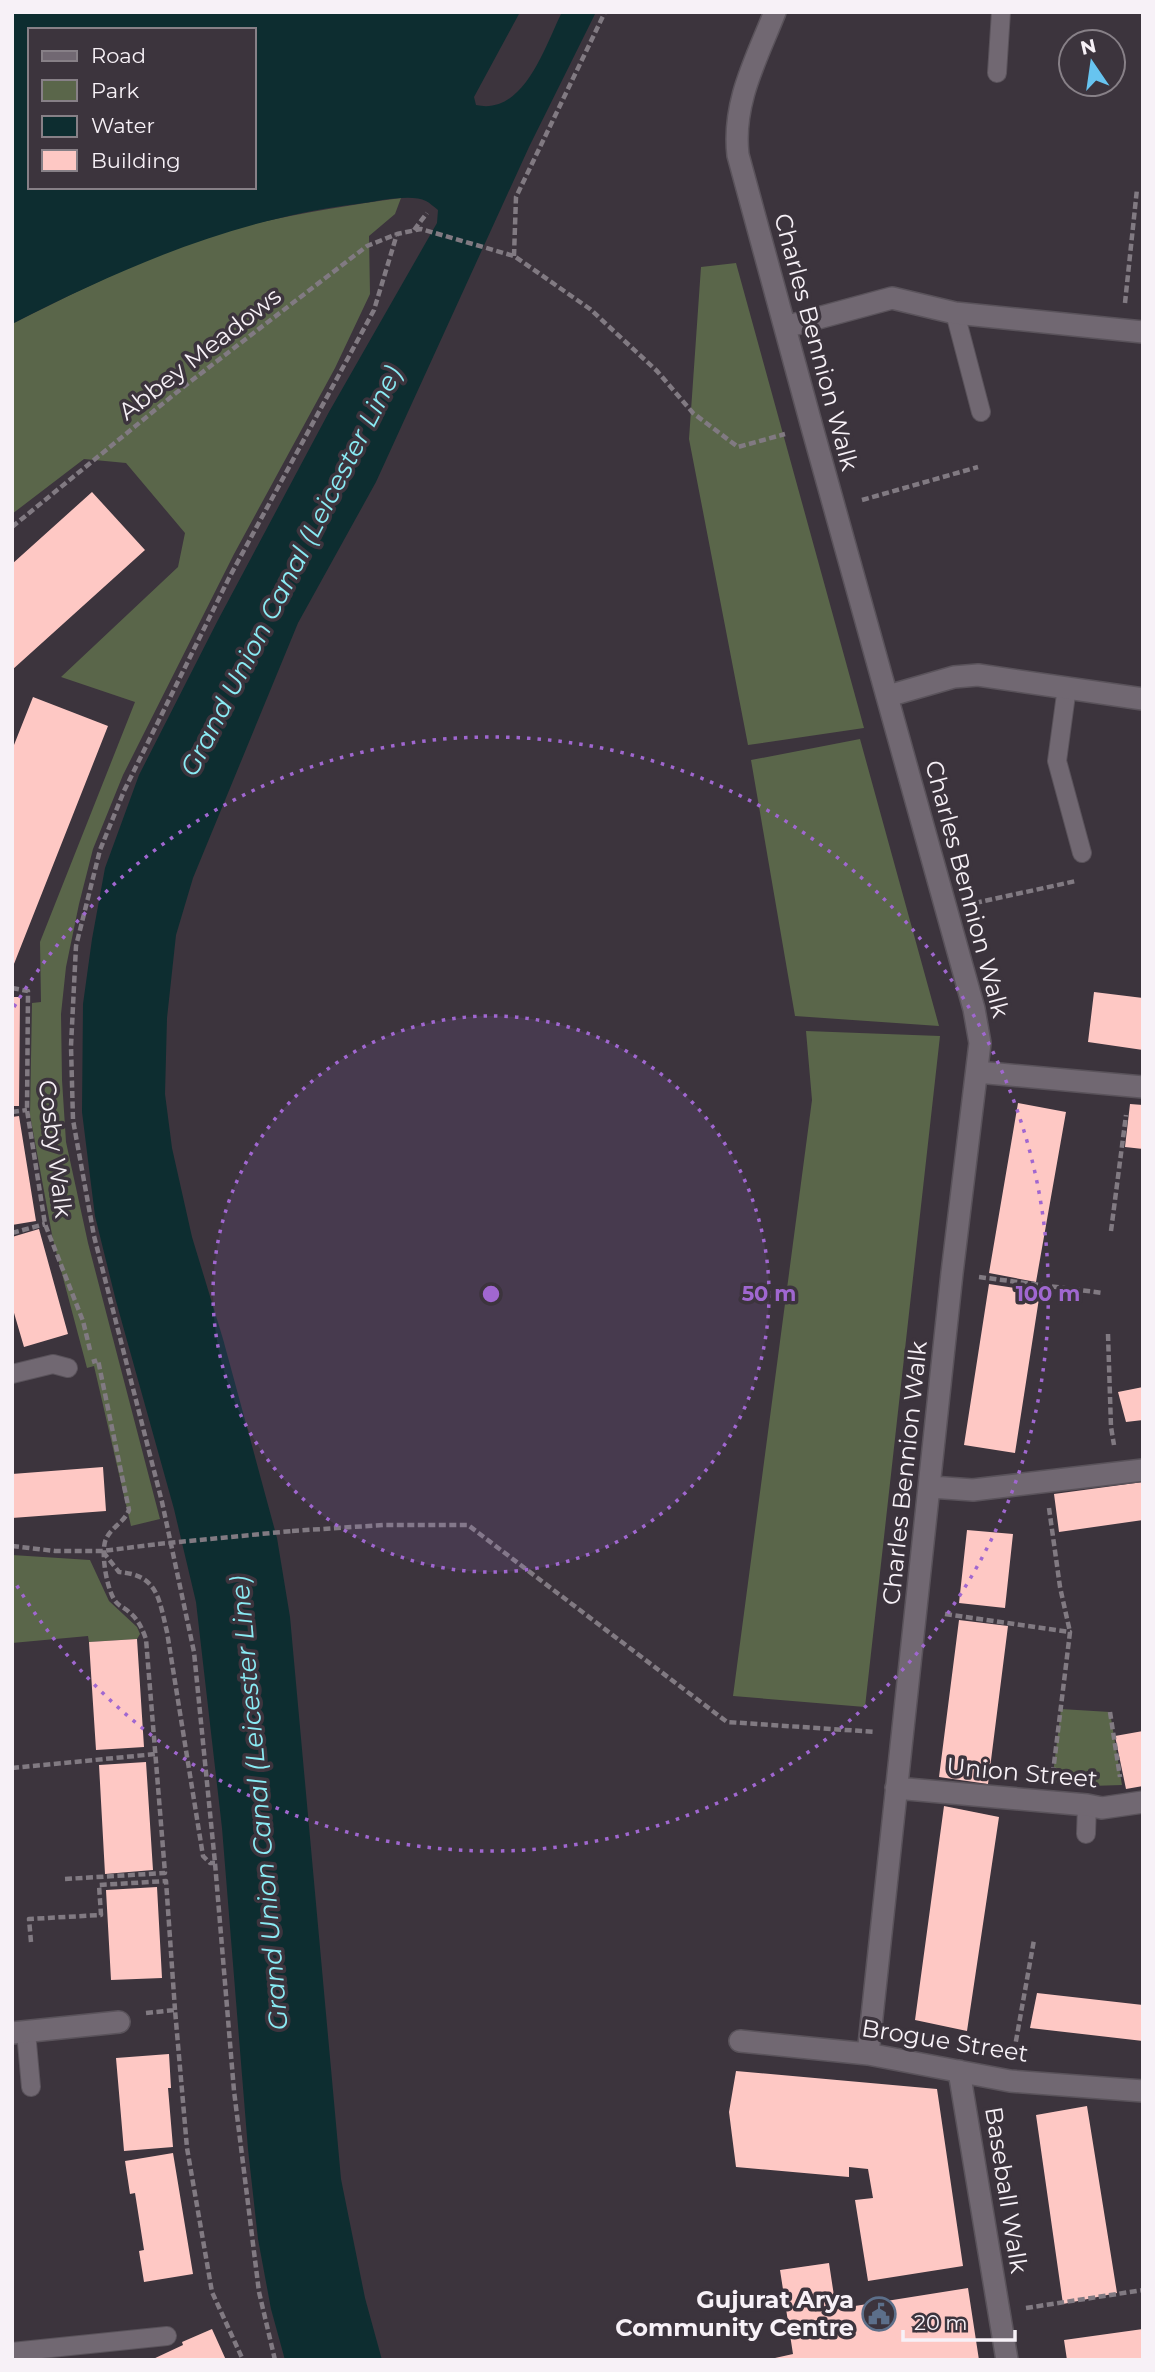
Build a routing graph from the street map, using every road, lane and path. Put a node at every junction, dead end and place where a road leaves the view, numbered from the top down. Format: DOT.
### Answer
graph roads {
  1 [pos="605,12"];
  2 [pos="775,12"];
  3 [pos="1001,12"];
  4 [pos="997,73"];
  5 [pos="1138,189"];
  6 [pos="427,213"];
  7 [pos="413,231"];
  8 [pos="397,234"];
  9 [pos="514,256"];
  10 [pos="955,313"];
  11 [pos="785,327"];
  12 [pos="1133,331"];
  13 [pos="981,412"];
  14 [pos="812,427"];
  15 [pos="978,467"];
  16 [pos="835,508"];
  17 [pos="12,527"];
  18 [pos="1067,687"];
  19 [pos="888,696"];
  20 [pos="1143,699"];
  21 [pos="1082,853"];
  22 [pos="1076,881"];
  23 [pos="947,910"];
  24 [pos="12,989"];
  25 [pos="977,1072"];
  26 [pos="1136,1087"];
  27 [pos="27,1110"];
  28 [pos="12,1112"];
  29 [pos="44,1224"];
  30 [pos="1111,1231"];
  31 [pos="12,1233"];
  32 [pos="952,1273"];
  33 [pos="1103,1293"];
  34 [pos="1108,1334"];
  35 [pos="93,1361"];
  36 [pos="68,1368"];
  37 [pos="12,1374"];
  38 [pos="1143,1470"];
  39 [pos="1119,1474"];
  40 [pos="1046,1483"];
  41 [pos="930,1487"];
  42 [pos="12,1546"];
  43 [pos="103,1551"];
  44 [pos="916,1610"];
  45 [pos="1070,1632"];
  46 [pos="1110,1712"];
  47 [pos="903,1733"];
  48 [pos="156,1754"];
  49 [pos="12,1768"];
  50 [pos="896,1788"];
  51 [pos="1050,1801"];
  52 [pos="1134,1803"];
  53 [pos="1087,1805"];
  54 [pos="1086,1834"];
  55 [pos="215,1864"];
  56 [pos="65,1879"];
  57 [pos="1034,1940"];
  58 [pos="31,1942"];
  59 [pos="175,2010"];
  60 [pos="119,2022"];
  61 [pos="19,2033"];
  62 [pos="740,2041"];
  63 [pos="868,2054"];
  64 [pos="959,2071"];
  65 [pos="1010,2081"];
  66 [pos="31,2087"];
  67 [pos="1143,2091"];
  68 [pos="1143,2290"];
  69 [pos="999,2312"];
  70 [pos="167,2336"];
  71 [pos="12,2352"];
  72 [pos="36,2355"];
  73 [pos="243,2360"];
  74 [pos="275,2360"];
  75 [pos="1007,2360"];
  1 -- 9 [label="path"];
  2 -- 11 [label="street, Charles Bennion Walk"];
  3 -- 4 [label="lane"];
  5 -- 12 [label="path"];
  6 -- 7 [label="path"];
  7 -- 8 [label="path, Abbey Meadows"];
  7 -- 9 [label="path, Abbey Meadows"];
  8 -- 17 [label="path, Abbey Meadows"];
  8 -- 55 [label="path"];
  9 -- 14 [label="path"];
  10 -- 11 [label="street"];
  10 -- 12 [label="street"];
  10 -- 13 [label="lane"];
  11 -- 14 [label="street, Charles Bennion Walk"];
  14 -- 16 [label="street, Charles Bennion Walk"];
  15 -- 16 [label="path"];
  16 -- 19 [label="street, Charles Bennion Walk"];
  18 -- 19 [label="street"];
  18 -- 20 [label="street"];
  18 -- 21 [label="lane"];
  19 -- 23 [label="street, Charles Bennion Walk"];
  22 -- 23 [label="path"];
  23 -- 25 [label="street, Charles Bennion Walk"];
  24 -- 27 [label="path, Cosby Walk"];
  25 -- 26 [label="street"];
  25 -- 32 [label="street, Charles Bennion Walk"];
  26 -- 30 [label="path"];
  27 -- 28 [label="path"];
  27 -- 29 [label="path, Cosby Walk"];
  29 -- 31 [label="path"];
  29 -- 35 [label="path, Cosby Walk"];
  32 -- 33 [label="path"];
  32 -- 41 [label="street, Charles Bennion Walk"];
  34 -- 39 [label="path"];
  35 -- 36 [label="path"];
  35 -- 43 [label="path, Cosby Walk"];
  36 -- 37 [label="lane"];
  38 -- 39 [label="street"];
  39 -- 40 [label="street"];
  40 -- 41 [label="street"];
  40 -- 45 [label="path"];
  41 -- 44 [label="street, Charles Bennion Walk"];
  42 -- 43 [label="path"];
  43 -- 47 [label="path, bridge"];
  43 -- 48 [label="path"];
  43 -- 55 [label="path"];
  44 -- 45 [label="path"];
  44 -- 47 [label="street, Charles Bennion Walk"];
  45 -- 51 [label="path"];
  46 -- 52 [label="path"];
  47 -- 50 [label="street, Charles Bennion Walk"];
  48 -- 49 [label="path"];
  48 -- 56 [label="path"];
  50 -- 51 [label="street, Union Street"];
  50 -- 63 [label="street, Charles Bennion Walk"];
  51 -- 53 [label="street, Union Street"];
  52 -- 53 [label="street, Union Street"];
  53 -- 54 [label="lane"];
  55 -- 74 [label="path"];
  57 -- 65 [label="path"];
  58 -- 59 [label="path"];
  59 -- 60 [label="path"];
  59 -- 73 [label="path"];
  60 -- 61 [label="street"];
  61 -- 66 [label="lane"];
  62 -- 63 [label="street, Brogue Street"];
  63 -- 64 [label="street, Brogue Street"];
  64 -- 65 [label="street, Brogue Street"];
  64 -- 69 [label="street, Baseball Walk"];
  65 -- 67 [label="street, Brogue Street"];
  68 -- 69 [label="path"];
  69 -- 75 [label="street, Baseball Walk"];
  70 -- 72 [label="lane"];
  71 -- 72 [label="lane"];
}
